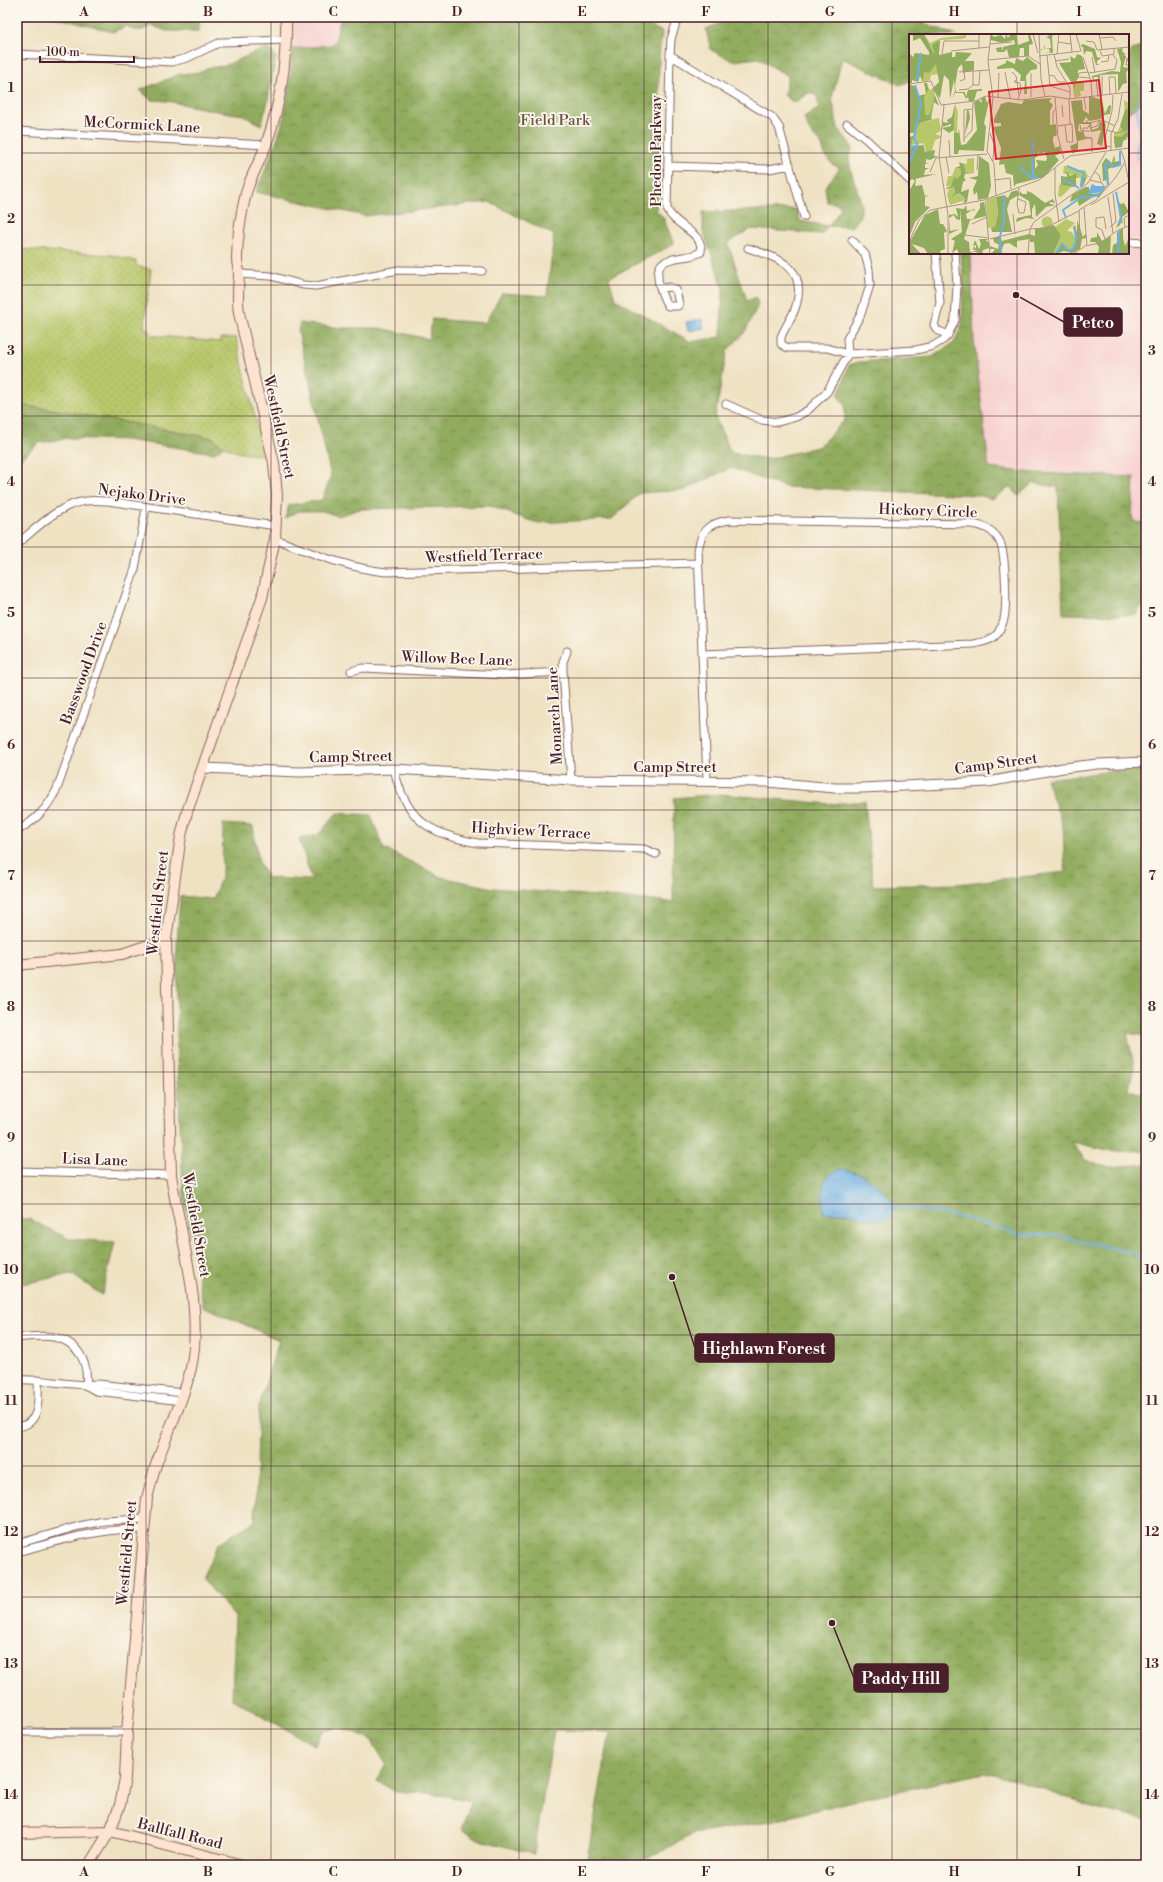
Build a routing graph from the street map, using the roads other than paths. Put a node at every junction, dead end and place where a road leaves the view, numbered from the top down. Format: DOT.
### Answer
graph roads {
  1 [pos="286,17"];
  2 [pos="678,17"];
  3 [pos="287,40"];
  4 [pos="17,54"];
  5 [pos="670,55"];
  6 [pos="847,124"];
  7 [pos="17,131"];
  8 [pos="266,144"];
  9 [pos="790,165"];
  10 [pos="668,166"];
  11 [pos="909,180"];
  12 [pos="804,217"];
  13 [pos="852,240"];
  14 [pos="1129,242"];
  15 [pos="1146,243"];
  16 [pos="748,248"];
  17 [pos="936,254"];
  18 [pos="955,254"];
  19 [pos="482,271"];
  20 [pos="238,274"];
  21 [pos="661,288"];
  22 [pos="948,335"];
  23 [pos="848,354"];
  24 [pos="726,404"];
  25 [pos="146,508"];
  26 [pos="276,526"];
  27 [pos="275,539"];
  28 [pos="17,544"];
  29 [pos="698,563"];
  30 [pos="567,651"];
  31 [pos="703,654"];
  32 [pos="351,671"];
  33 [pos="563,672"];
  34 [pos="1146,762"];
  35 [pos="203,768"];
  36 [pos="394,769"];
  37 [pos="571,780"];
  38 [pos="707,781"];
  39 [pos="17,831"];
  40 [pos="656,854"];
  41 [pos="166,939"];
  42 [pos="17,965"];
  43 [pos="17,1171"];
  44 [pos="171,1175"];
  45 [pos="17,1338"];
  46 [pos="17,1380"];
  47 [pos="38,1380"];
  48 [pos="86,1386"];
  49 [pos="183,1397"];
  50 [pos="17,1427"];
  51 [pos="145,1519"];
  52 [pos="79,1526"];
  53 [pos="143,1529"];
  54 [pos="81,1535"];
  55 [pos="17,1544"];
  56 [pos="17,1552"];
  57 [pos="17,1732"];
  58 [pos="127,1732"];
  59 [pos="110,1831"];
  60 [pos="17,1833"];
  61 [pos="89,1865"];
  62 [pos="243,1865"];
  1 -- 3 [label="main road, Westfield Street"];
  2 -- 5 [label="street, Phedon Parkway"];
  3 -- 4 [label="street"];
  3 -- 8 [label="main road, Westfield Street"];
  5 -- 9 [label="street"];
  5 -- 10 [label="street, Phedon Parkway"];
  6 -- 11 [label="street"];
  7 -- 8 [label="street, McCormick Lane"];
  8 -- 20 [label="main road, Westfield Street"];
  9 -- 10 [label="street"];
  9 -- 12 [label="street"];
  10 -- 21 [label="street, Phedon Parkway"];
  13 -- 23 [label="street"];
  14 -- 15 [label="street"];
  16 -- 23 [label="street"];
  17 -- 22 [label="street"];
  18 -- 22 [label="street"];
  19 -- 20 [label="street"];
  20 -- 26 [label="main road, Westfield Street"];
  22 -- 23 [label="street"];
  23 -- 24 [label="street"];
  25 -- 26 [label="street, Nejako Drive"];
  25 -- 28 [label="street, Nejako Drive"];
  25 -- 39 [label="street, Basswood Drive"];
  26 -- 27 [label="main road, Westfield Street"];
  27 -- 29 [label="street, Westfield Terrace"];
  27 -- 35 [label="main road, Westfield Street"];
  29 -- 31 [label="street, Hickory Circle"];
  29 -- 31 [label="street, Hickory Circle"];
  30 -- 33 [label="street, Monarch Lane"];
  31 -- 38 [label="street, Hickory Circle"];
  32 -- 33 [label="street, Willow Bee Lane"];
  33 -- 37 [label="street, Monarch Lane"];
  34 -- 38 [label="street, Camp Street"];
  35 -- 36 [label="street, Camp Street"];
  35 -- 41 [label="main road, Westfield Street"];
  36 -- 37 [label="street, Camp Street"];
  36 -- 40 [label="street, Highview Terrace"];
  37 -- 38 [label="street, Camp Street"];
  41 -- 42 [label="main road"];
  41 -- 44 [label="main road, Westfield Street"];
  43 -- 44 [label="street, Lisa Lane"];
  44 -- 49 [label="main road, Westfield Street"];
  45 -- 48 [label="street"];
  46 -- 47 [label="street"];
  47 -- 48 [label="street"];
  47 -- 50 [label="street"];
  48 -- 49 [label="street"];
  49 -- 51 [label="main road, Westfield Street"];
  51 -- 52 [label="street"];
  51 -- 53 [label="main road, Westfield Street"];
  52 -- 54 [label="street"];
  52 -- 55 [label="street"];
  53 -- 54 [label="street"];
  53 -- 58 [label="main road, Westfield Street"];
  54 -- 56 [label="street"];
  57 -- 58 [label="street"];
  58 -- 59 [label="main road, Westfield Street"];
  59 -- 60 [label="main road, Ballfall Road"];
  59 -- 61 [label="main road, Westfield Street"];
  59 -- 62 [label="main road, Ballfall Road"];
}
